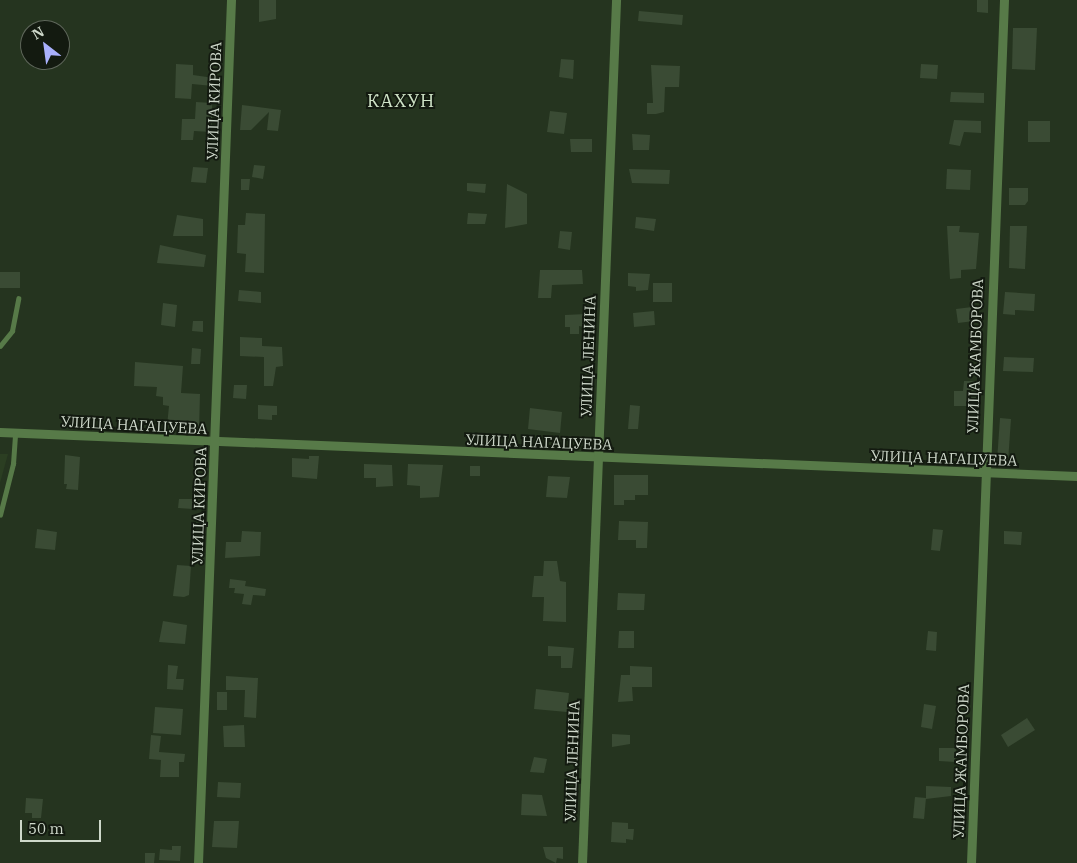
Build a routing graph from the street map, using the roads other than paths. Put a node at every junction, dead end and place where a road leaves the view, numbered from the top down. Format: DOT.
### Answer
graph roads {
  1 [pos="231,0"];
  2 [pos="616,0"];
  3 [pos="1004,0"];
  4 [pos="18,300"];
  5 [pos="0,346"];
  6 [pos="0,432"];
  7 [pos="15,433"];
  8 [pos="215,442"];
  9 [pos="598,458"];
  10 [pos="984,473"];
  11 [pos="1077,476"];
  12 [pos="0,515"];
  13 [pos="198,863"];
  14 [pos="582,863"];
  15 [pos="971,863"];
  1 -- 8 [label="street, УЛИЦА КИРОВА"];
  2 -- 9 [label="street, УЛИЦА ЛЕНИНА"];
  3 -- 10 [label="street, УЛИЦА ЖАМБОРОВА"];
  4 -- 5 [label="lane"];
  6 -- 7 [label="street, УЛИЦА НАГАЦУЕВА"];
  7 -- 8 [label="street, УЛИЦА НАГАЦУЕВА"];
  7 -- 12 [label="lane"];
  8 -- 9 [label="street, УЛИЦА НАГАЦУЕВА"];
  8 -- 13 [label="street, УЛИЦА КИРОВА"];
  9 -- 10 [label="street, УЛИЦА НАГАЦУЕВА"];
  9 -- 14 [label="street, УЛИЦА ЛЕНИНА"];
  10 -- 11 [label="street, УЛИЦА НАГАЦУЕВА"];
  10 -- 15 [label="street, УЛИЦА ЖАМБОРОВА"];
}
